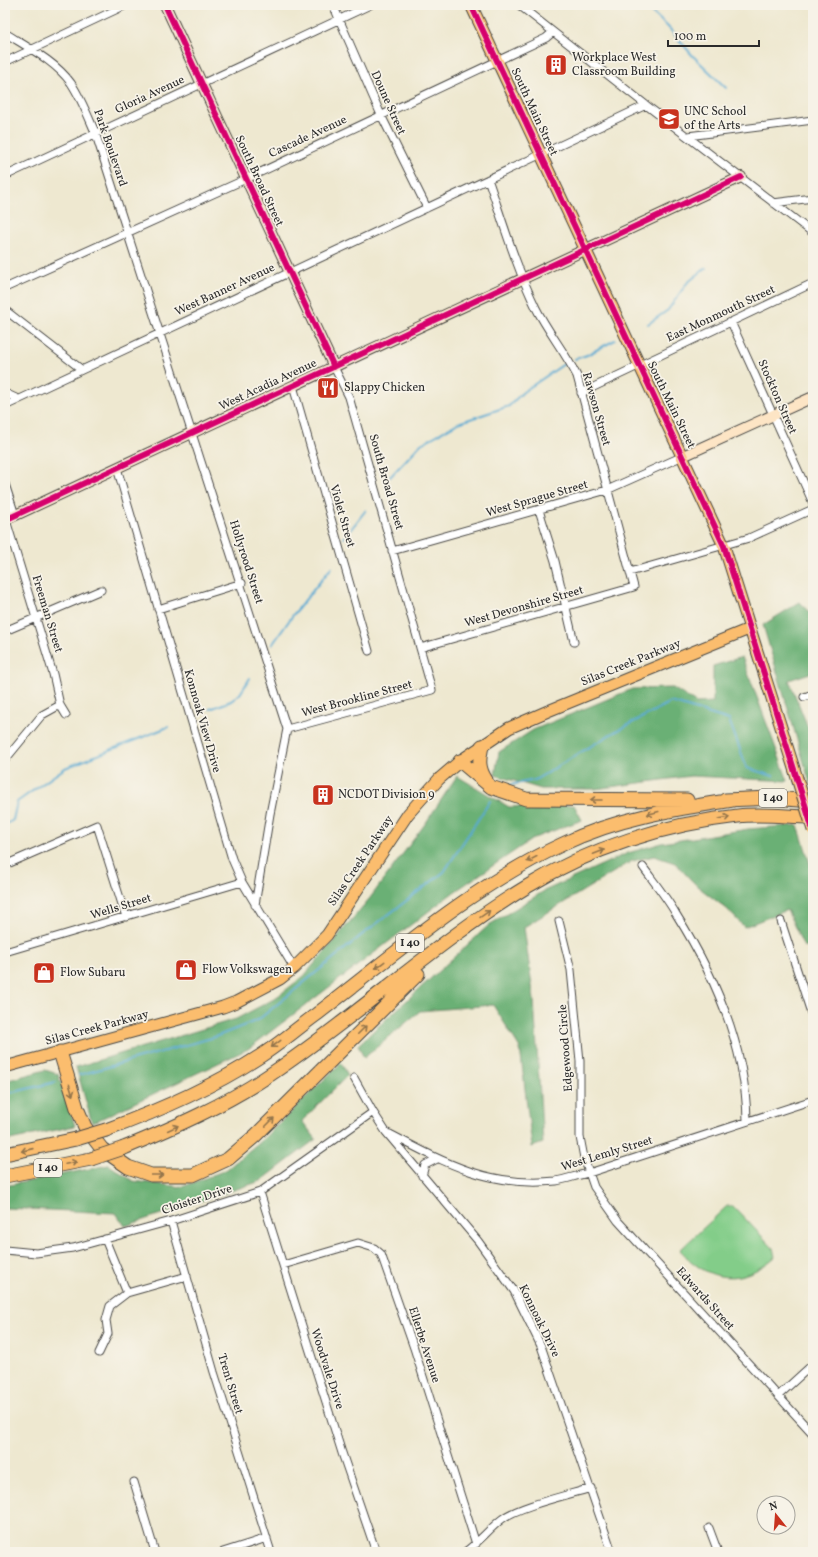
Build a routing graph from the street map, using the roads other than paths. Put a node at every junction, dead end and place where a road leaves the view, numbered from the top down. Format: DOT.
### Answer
graph roads {
  1 [pos="126,5"];
  2 [pos="165,5"];
  3 [pos="333,5"];
  4 [pos="370,5"];
  5 [pos="471,5"];
  6 [pos="519,5"];
  7 [pos="340,20"];
  8 [pos="553,32"];
  9 [pos="5,33"];
  10 [pos="32,49"];
  11 [pos="498,60"];
  12 [pos="5,62"];
  13 [pos="202,84"];
  14 [pos="646,105"];
  15 [pos="381,115"];
  16 [pos="813,120"];
  17 [pos="95,132"];
  18 [pos="688,136"];
  19 [pos="541,155"];
  20 [pos="5,176"];
  21 [pos="741,177"];
  22 [pos="246,179"];
  23 [pos="488,179"];
  24 [pos="813,198"];
  25 [pos="773,203"];
  26 [pos="427,208"];
  27 [pos="127,232"];
  28 [pos="813,233"];
  29 [pos="584,249"];
  30 [pos="290,272"];
  31 [pos="522,278"];
  32 [pos="813,283"];
  33 [pos="5,288"];
  34 [pos="5,310"];
  35 [pos="730,322"];
  36 [pos="161,332"];
  37 [pos="638,365"];
  38 [pos="334,367"];
  39 [pos="81,369"];
  40 [pos="293,386"];
  41 [pos="5,393"];
  42 [pos="582,393"];
  43 [pos="813,396"];
  44 [pos="18,399"];
  45 [pos="5,406"];
  46 [pos="773,416"];
  47 [pos="193,433"];
  48 [pos="683,456"];
  49 [pos="117,468"];
  50 [pos="5,484"];
  51 [pos="607,490"];
  52 [pos="813,503"];
  53 [pos="813,509"];
  54 [pos="539,510"];
  55 [pos="9,518"];
  56 [pos="724,546"];
  57 [pos="392,551"];
  58 [pos="630,572"];
  59 [pos="242,583"];
  60 [pos="634,587"];
  61 [pos="101,590"];
  62 [pos="565,607"];
  63 [pos="158,609"];
  64 [pos="36,617"];
  65 [pos="749,629"];
  66 [pos="5,632"];
  67 [pos="574,642"];
  68 [pos="420,648"];
  69 [pos="369,652"];
  70 [pos="432,690"];
  71 [pos="813,694"];
  72 [pos="804,696"];
  73 [pos="60,705"];
  74 [pos="66,715"];
  75 [pos="287,729"];
  76 [pos="482,746"];
  77 [pos="5,760"];
  78 [pos="460,760"];
  79 [pos="491,787"];
  80 [pos="733,800"];
  81 [pos="813,801"];
  82 [pos="813,817"];
  83 [pos="813,830"];
  84 [pos="5,865"];
  85 [pos="643,867"];
  86 [pos="242,882"];
  87 [pos="255,905"];
  88 [pos="126,917"];
  89 [pos="559,921"];
  90 [pos="781,921"];
  91 [pos="454,938"];
  92 [pos="5,952"];
  93 [pos="294,968"];
  94 [pos="813,1019"];
  95 [pos="60,1052"];
  96 [pos="5,1067"];
  97 [pos="354,1078"];
  98 [pos="813,1100"];
  99 [pos="372,1112"];
  100 [pos="747,1121"];
  101 [pos="386,1132"];
  102 [pos="5,1154"];
  103 [pos="437,1159"];
  104 [pos="589,1173"];
  105 [pos="5,1176"];
  106 [pos="422,1176"];
  107 [pos="260,1192"];
  108 [pos="171,1221"];
  109 [pos="105,1239"];
  110 [pos="5,1250"];
  111 [pos="282,1265"];
  112 [pos="187,1276"];
  113 [pos="126,1291"];
  114 [pos="99,1353"];
  115 [pos="813,1364"];
  116 [pos="778,1396"];
  117 [pos="813,1434"];
  118 [pos="134,1482"];
  119 [pos="591,1488"];
  120 [pos="709,1528"];
  121 [pos="267,1538"];
  122 [pos="476,1544"];
  123 [pos="155,1552"];
  124 [pos="223,1552"];
  125 [pos="271,1552"];
  126 [pos="376,1552"];
  127 [pos="465,1552"];
  128 [pos="612,1552"];
  129 [pos="718,1552"];
  1 -- 10 [label="street"];
  2 -- 13 [label="street, South Broad Street"];
  3 -- 7 [label="street, Doune Street"];
  4 -- 7 [label="street, Gloria Avenue"];
  5 -- 11 [label="main road, South Main Street"];
  6 -- 8 [label="street"];
  7 -- 13 [label="street, Gloria Avenue"];
  7 -- 15 [label="street, Doune Street"];
  8 -- 11 [label="street, Cascade Avenue"];
  8 -- 14 [label="street"];
  9 -- 10 [label="street, Park Boulevard"];
  10 -- 12 [label="street"];
  10 -- 17 [label="street, Park Boulevard"];
  11 -- 15 [label="street, Cascade Avenue"];
  11 -- 19 [label="main road, South Main Street"];
  13 -- 17 [label="street, Gloria Avenue"];
  13 -- 22 [label="street, South Broad Street"];
  14 -- 18 [label="street"];
  14 -- 19 [label="street, West Banner Avenue"];
  15 -- 22 [label="street, Cascade Avenue"];
  15 -- 26 [label="street, Doune Street"];
  16 -- 18 [label="street"];
  17 -- 20 [label="street, Gloria Avenue"];
  17 -- 27 [label="street, Park Boulevard"];
  18 -- 21 [label="street"];
  19 -- 23 [label="street, West Banner Avenue"];
  19 -- 29 [label="main road, South Main Street"];
  21 -- 25 [label="street"];
  21 -- 29 [label="street, West Acadia Avenue"];
  22 -- 27 [label="street, Cascade Avenue"];
  22 -- 30 [label="street, South Broad Street"];
  23 -- 26 [label="street, West Banner Avenue"];
  23 -- 31 [label="street, Rawson Street"];
  24 -- 25 [label="street"];
  25 -- 28 [label="street"];
  26 -- 30 [label="street, West Banner Avenue"];
  27 -- 33 [label="street, Cascade Avenue"];
  27 -- 36 [label="street, Hollyrood Street"];
  29 -- 31 [label="street, West Acadia Avenue"];
  29 -- 37 [label="main road, South Main Street"];
  30 -- 36 [label="street, West Banner Avenue"];
  30 -- 38 [label="street, South Broad Street"];
  31 -- 38 [label="street, West Acadia Avenue"];
  31 -- 42 [label="street, Rawson Street"];
  32 -- 35 [label="street, East Monmouth Street"];
  34 -- 39 [label="street"];
  35 -- 37 [label="street, East Monmouth Street"];
  35 -- 46 [label="street, Stockton Street"];
  36 -- 39 [label="street, West Banner Avenue"];
  36 -- 47 [label="street, Hollyrood Street"];
  37 -- 42 [label="street, East Monmouth Street"];
  37 -- 48 [label="main road, South Main Street"];
  38 -- 40 [label="street, West Acadia Avenue"];
  38 -- 57 [label="street, South Broad Street"];
  39 -- 44 [label="street, West Banner Avenue"];
  40 -- 47 [label="street, West Acadia Avenue"];
  40 -- 69 [label="street, Violet Street"];
  41 -- 44 [label="street"];
  42 -- 51 [label="street, Rawson Street"];
  43 -- 46 [label="street"];
  44 -- 45 [label="street, West Banner Avenue"];
  46 -- 48 [label="street"];
  46 -- 52 [label="street, Stockton Street"];
  47 -- 49 [label="street, West Acadia Avenue"];
  47 -- 59 [label="street, Hollyrood Street"];
  48 -- 51 [label="street, West Sprague Street"];
  48 -- 56 [label="main road, South Main Street"];
  49 -- 55 [label="street, West Acadia Avenue"];
  49 -- 63 [label="street, Konnoak View Drive"];
  50 -- 55 [label="street, Freeman Street"];
  51 -- 54 [label="street, West Sprague Street"];
  51 -- 58 [label="street, Rawson Street"];
  53 -- 56 [label="street"];
  54 -- 57 [label="street, West Sprague Street"];
  54 -- 62 [label="street"];
  55 -- 64 [label="street, Freeman Street"];
  56 -- 58 [label="street"];
  56 -- 65 [label="main road, South Main Street"];
  57 -- 68 [label="street, South Broad Street"];
  58 -- 60 [label="street, Rawson Street"];
  59 -- 63 [label="street"];
  59 -- 75 [label="street, Hollyrood Street"];
  60 -- 62 [label="street, West Devonshire Street"];
  61 -- 64 [label="street"];
  62 -- 67 [label="street"];
  62 -- 68 [label="street, West Devonshire Street"];
  63 -- 86 [label="street, Konnoak View Drive"];
  64 -- 66 [label="street"];
  64 -- 73 [label="street, Freeman Street"];
  65 -- 76 [label="main road, Silas Creek Parkway"];
  65 -- 83 [label="main road, South Main Street, bridge"];
  68 -- 70 [label="street, South Broad Street"];
  70 -- 75 [label="street, West Brookline Street"];
  71 -- 72 [label="street"];
  73 -- 74 [label="street, Freeman Street"];
  73 -- 77 [label="street"];
  75 -- 87 [label="street, Hollyrood Street"];
  76 -- 78 [label="main road, Silas Creek Parkway"];
  76 -- 79 [label="highway"];
  78 -- 79 [label="highway"];
  78 -- 93 [label="main road, Silas Creek Parkway"];
  80 -- 79 [label="highway, one-way"];
  80 -- 81 [label="highway, I 40"];
  80 -- 102 [label="highway, I 40, one-way, bridge"];
  91 -- 82 [label="highway, I 40, one-way"];
  84 -- 88 [label="street"];
  85 -- 100 [label="street"];
  86 -- 87 [label="street, Konnoak View Drive"];
  86 -- 88 [label="street, Wells Street"];
  87 -- 93 [label="street, Konnoak View Drive"];
  88 -- 92 [label="street, Wells Street"];
  89 -- 104 [label="street, Edgewood Circle"];
  90 -- 94 [label="street"];
  95 -- 91 [label="highway, one-way"];
  105 -- 91 [label="highway, I 40, one-way, bridge"];
  93 -- 95 [label="main road, Silas Creek Parkway"];
  95 -- 96 [label="main road, Silas Creek Parkway"];
  97 -- 99 [label="street, Konnoak Drive"];
  98 -- 100 [label="street, West Lemly Street"];
  99 -- 101 [label="street, Konnoak Drive"];
  99 -- 107 [label="street, Cloister Drive"];
  100 -- 104 [label="street, West Lemly Street"];
  101 -- 103 [label="street, West Lemly Street"];
  101 -- 106 [label="street, Konnoak Drive"];
  103 -- 104 [label="street, West Lemly Street"];
  103 -- 106 [label="street"];
  104 -- 116 [label="street, Edwards Street"];
  106 -- 119 [label="street, Konnoak Drive"];
  107 -- 108 [label="street, Cloister Drive"];
  107 -- 111 [label="street, Woodvale Drive"];
  108 -- 109 [label="street, Cloister Drive"];
  108 -- 112 [label="street, Trent Street"];
  109 -- 110 [label="street, Cloister Drive"];
  109 -- 113 [label="street"];
  111 -- 122 [label="street, Ellerbe Avenue"];
  111 -- 126 [label="street, Woodvale Drive"];
  112 -- 113 [label="street"];
  112 -- 121 [label="street, Trent Street"];
  113 -- 114 [label="street"];
  115 -- 116 [label="street"];
  116 -- 117 [label="street, Edwards Street"];
  118 -- 123 [label="street"];
  119 -- 122 [label="street"];
  119 -- 128 [label="street, Konnoak Drive"];
  120 -- 129 [label="street"];
  121 -- 124 [label="street"];
  121 -- 125 [label="street, Trent Street"];
  122 -- 127 [label="street"];
}
